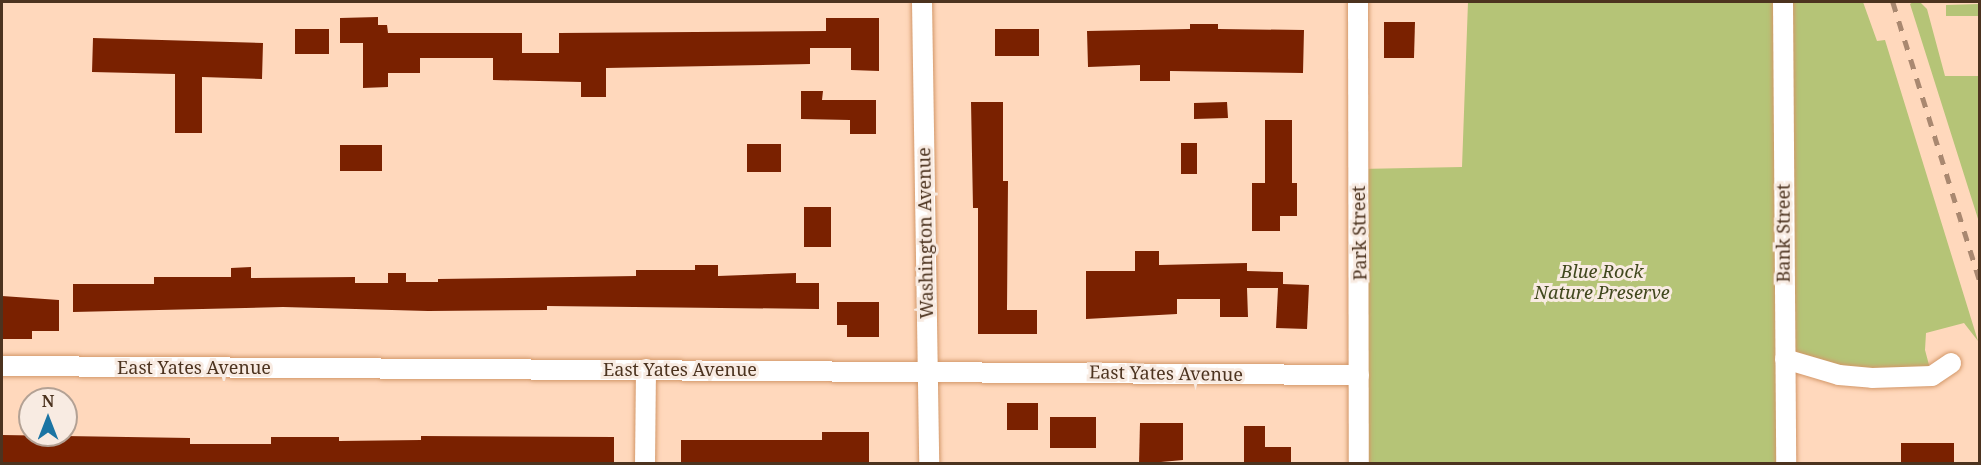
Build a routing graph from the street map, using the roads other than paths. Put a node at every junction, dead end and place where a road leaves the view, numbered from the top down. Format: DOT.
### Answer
graph roads {
  1 [pos="922,2"];
  2 [pos="1358,2"];
  3 [pos="1783,2"];
  4 [pos="1785,359"];
  5 [pos="1951,363"];
  6 [pos="2,366"];
  7 [pos="646,369"];
  8 [pos="928,371"];
  9 [pos="1359,375"];
  10 [pos="645,464"];
  11 [pos="929,464"];
  12 [pos="1359,464"];
  13 [pos="1786,464"];
  1 -- 8 [label="street, Washington Avenue"];
  2 -- 9 [label="street, Park Street"];
  3 -- 4 [label="street, Bank Street"];
  4 -- 5 [label="street"];
  4 -- 13 [label="street, Bank Street"];
  6 -- 7 [label="street, East Yates Avenue"];
  7 -- 8 [label="street, East Yates Avenue"];
  7 -- 10 [label="street"];
  8 -- 9 [label="street, East Yates Avenue"];
  8 -- 11 [label="street, Washington Avenue"];
  9 -- 12 [label="street, Park Street"];
}
